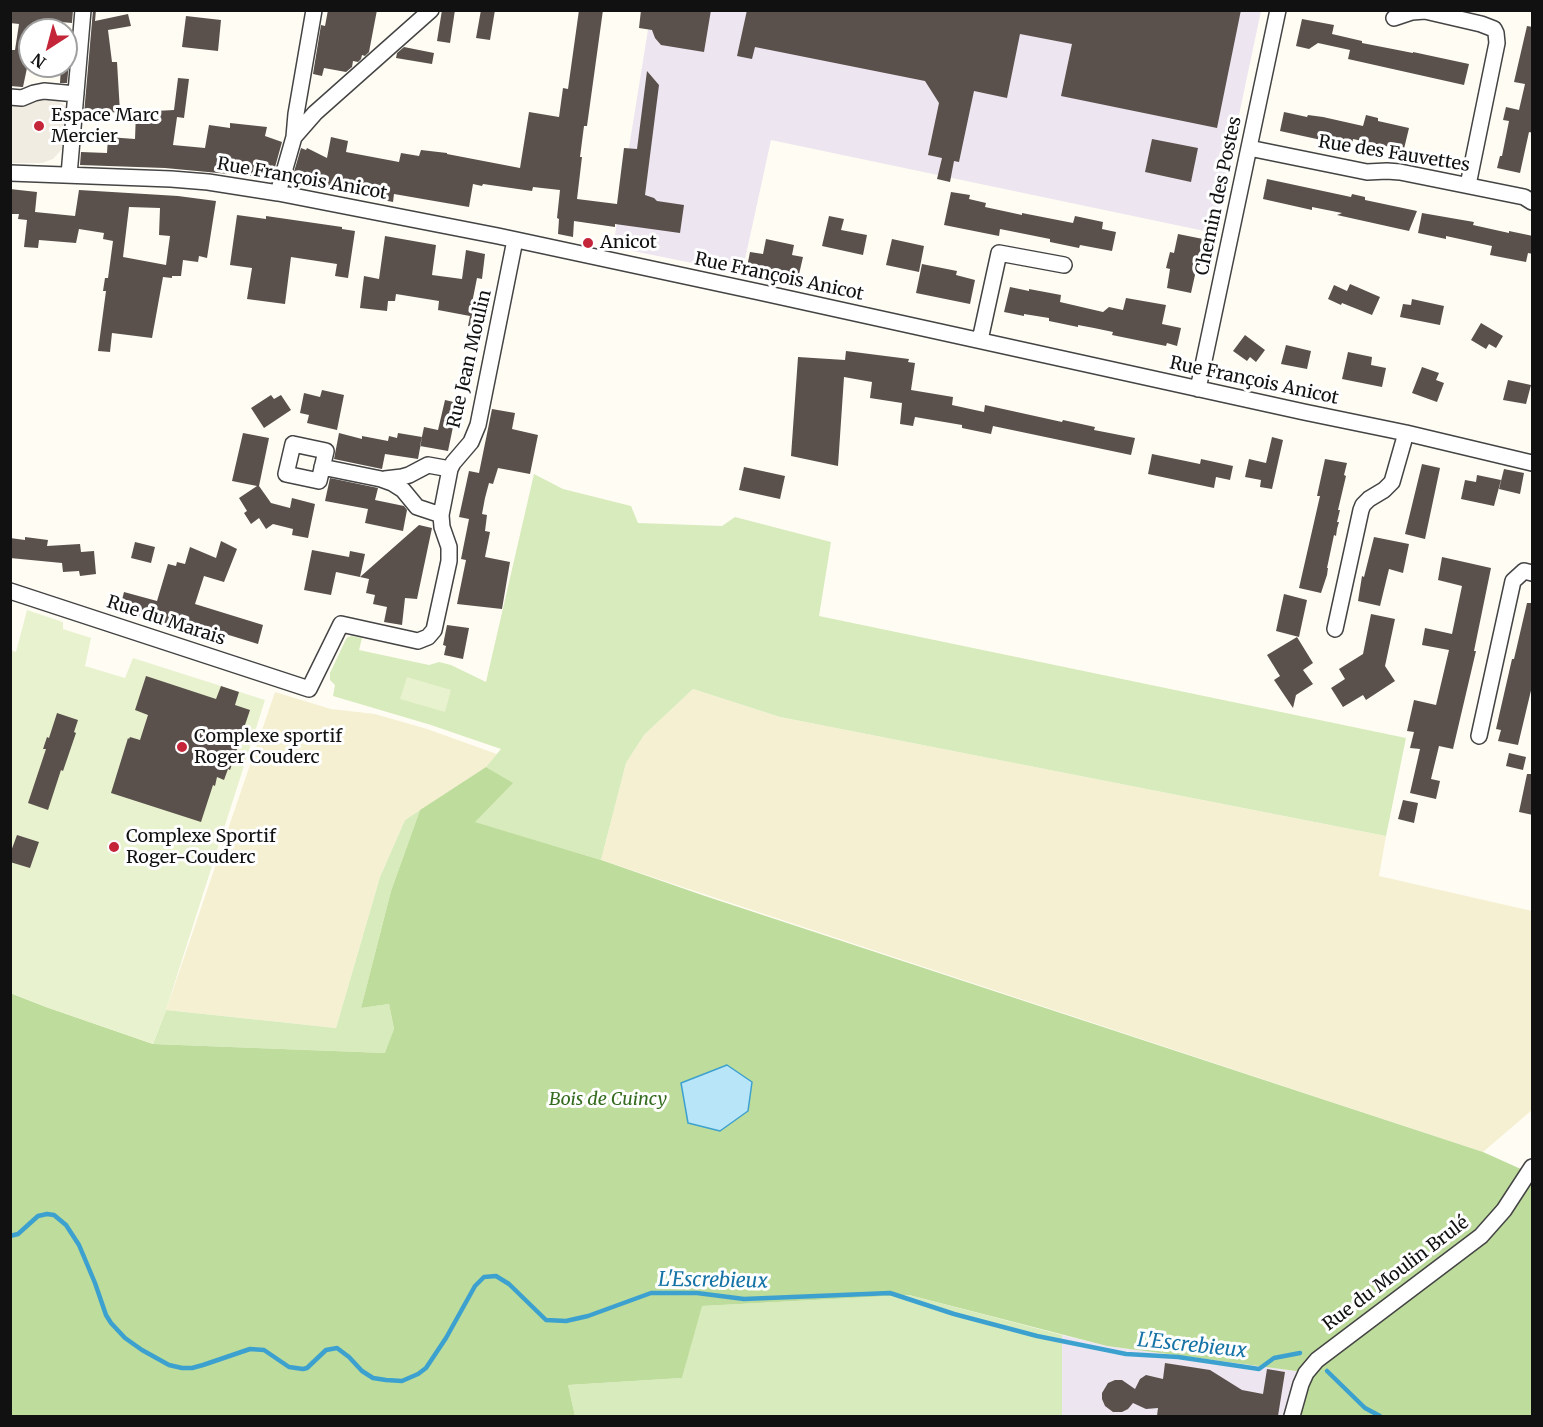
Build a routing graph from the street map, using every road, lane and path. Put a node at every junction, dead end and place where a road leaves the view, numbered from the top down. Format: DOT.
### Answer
graph roads {
  1 [pos="83,10"];
  2 [pos="314,10"];
  3 [pos="431,10"];
  4 [pos="1278,10"];
  5 [pos="1394,18"];
  6 [pos="76,94"];
  7 [pos="10,98"];
  8 [pos="294,136"];
  9 [pos="1249,148"];
  10 [pos="10,173"];
  11 [pos="69,175"];
  12 [pos="1468,185"];
  13 [pos="278,193"];
  14 [pos="1533,202"];
  15 [pos="515,240"];
  16 [pos="1064,265"];
  17 [pos="980,340"];
  18 [pos="1198,389"];
  19 [pos="1406,433"];
  20 [pos="1533,463"];
  21 [pos="322,467"];
  22 [pos="450,469"];
  23 [pos="381,479"];
  24 [pos="441,515"];
  25 [pos="1533,573"];
  26 [pos="10,591"];
  27 [pos="1335,629"];
  28 [pos="309,689"];
  29 [pos="1479,736"];
  30 [pos="1533,1167"];
  31 [pos="1292,1416"];
  1 -- 6 [label="street"];
  2 -- 8 [label="street"];
  3 -- 8 [label="street"];
  4 -- 9 [label="street, Chemin des Postes"];
  5 -- 12 [label="street"];
  6 -- 7 [label="street"];
  6 -- 11 [label="street"];
  8 -- 13 [label="street"];
  9 -- 12 [label="street, Rue des Fauvettes"];
  9 -- 18 [label="street, Chemin des Postes"];
  10 -- 11 [label="street, Rue François Anicot"];
  11 -- 13 [label="street, Rue François Anicot"];
  12 -- 14 [label="street, Rue des Fauvettes"];
  13 -- 15 [label="street, Rue François Anicot"];
  15 -- 17 [label="street, Rue François Anicot"];
  15 -- 22 [label="street, Rue Jean Moulin"];
  16 -- 17 [label="street"];
  17 -- 18 [label="street, Rue François Anicot"];
  18 -- 19 [label="street, Rue François Anicot"];
  19 -- 20 [label="street, Rue François Anicot"];
  19 -- 27 [label="street"];
  21 -- 23 [label="street"];
  22 -- 23 [label="street"];
  22 -- 24 [label="street, Rue Jean Moulin"];
  23 -- 24 [label="street"];
  24 -- 28 [label="street, Rue Jean Moulin"];
  25 -- 29 [label="street"];
  26 -- 28 [label="street, Rue du Marais"];
  30 -- 31 [label="street, Rue du Moulin Brulé"];
}
